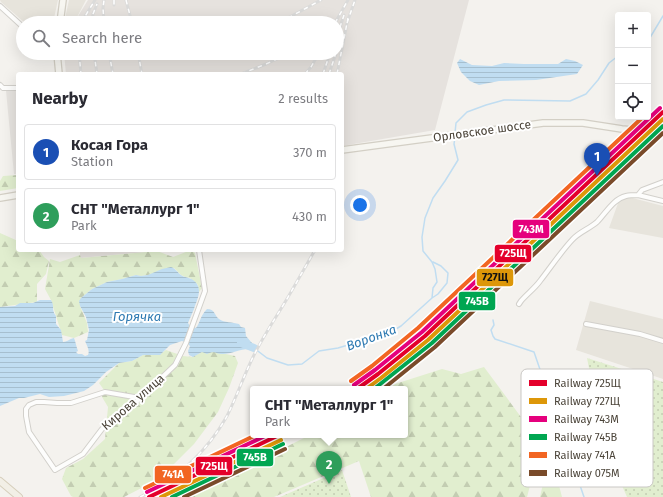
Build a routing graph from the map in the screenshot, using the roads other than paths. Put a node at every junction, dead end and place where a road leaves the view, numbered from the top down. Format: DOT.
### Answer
graph roads {
  1 [pos="63,0"];
  2 [pos="0,6"];
  3 [pos="61,16"];
  4 [pos="16,21"];
  5 [pos="58,60"];
  6 [pos="59,72"];
  7 [pos="0,85"];
  8 [pos="16,88"];
  9 [pos="662,133"];
  10 [pos="344,150"];
  11 [pos="663,182"];
  12 [pos="16,195"];
  13 [pos="638,195"];
  14 [pos="0,198"];
  15 [pos="663,201"];
  16 [pos="199,252"];
  17 [pos="519,304"];
  18 [pos="586,324"];
  19 [pos="663,342"];
  20 [pos="140,398"];
  21 [pos="0,481"];
  22 [pos="19,497"];
  1 -- 3 [label="main road"];
  2 -- 4 [label="street"];
  5 -- 6 [label="main road"];
  7 -- 8 [label="street"];
  9 -- 10 [label="main road, Орловское шоссе"];
  11 -- 13 [label="street"];
  12 -- 14 [label="main road"];
  13 -- 15 [label="street"];
  13 -- 17 [label="street"];
  16 -- 20 [label="street, Кирова улица"];
  18 -- 19 [label="street"];
  20 -- 20 [label="street, Кирова улица"];
  21 -- 22 [label="main road"];
}
